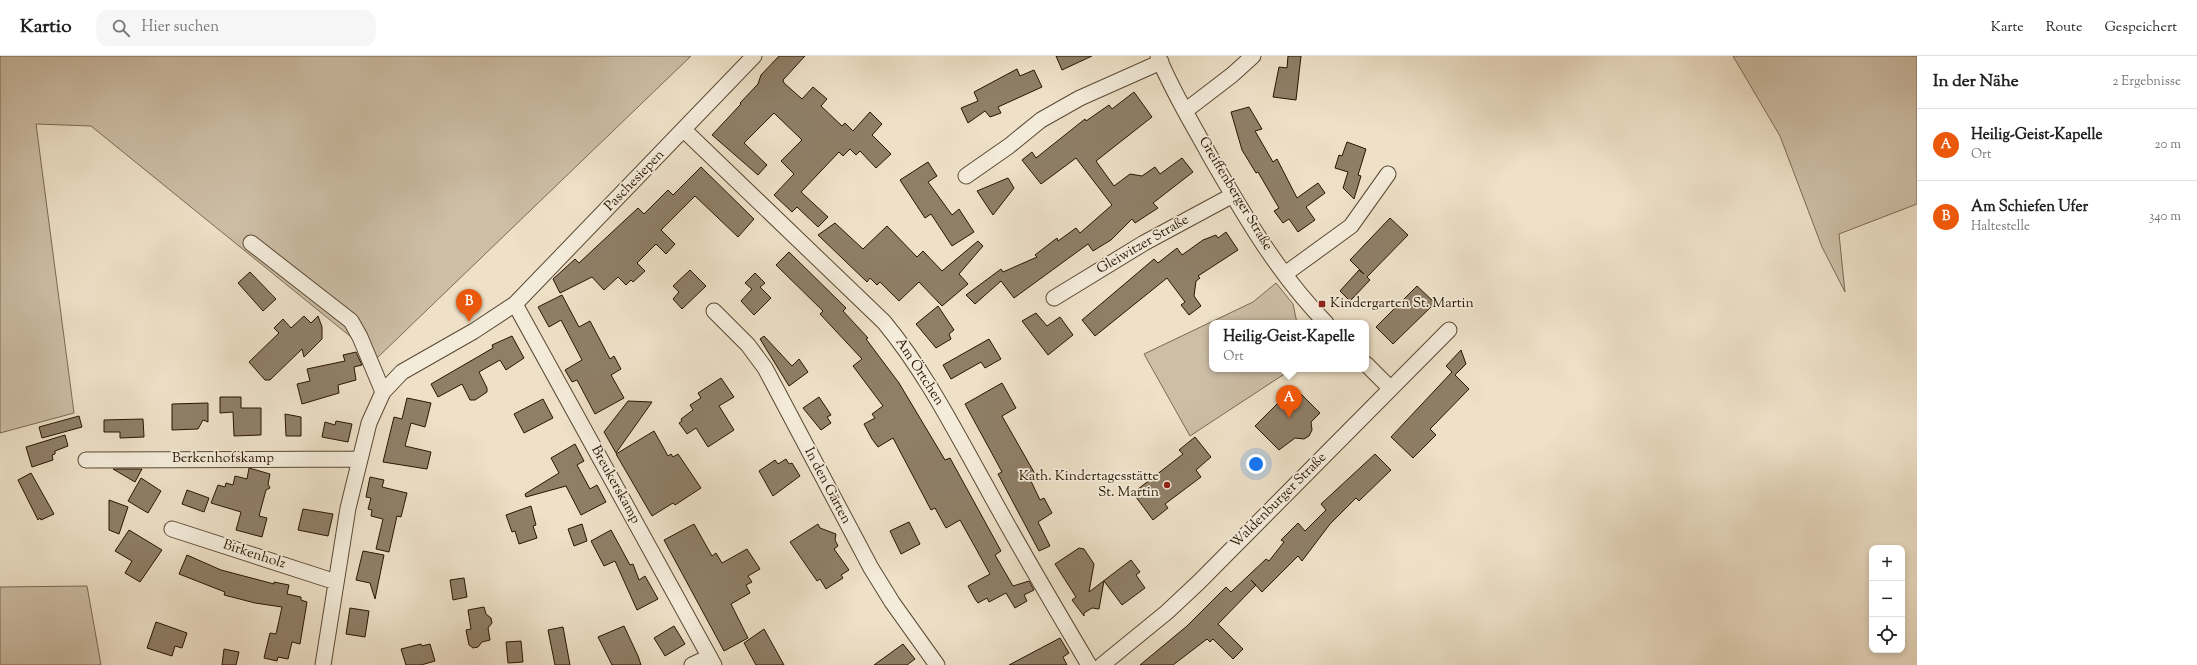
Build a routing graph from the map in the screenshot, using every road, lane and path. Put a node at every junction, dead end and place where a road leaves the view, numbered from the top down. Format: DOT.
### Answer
graph roads {
  1 [pos="754,56"];
  2 [pos="1253,56"];
  3 [pos="1160,59"];
  4 [pos="1185,111"];
  5 [pos="684,130"];
  6 [pos="1388,174"];
  7 [pos="966,176"];
  8 [pos="1233,195"];
  9 [pos="251,243"];
  10 [pos="1285,274"];
  11 [pos="1054,298"];
  12 [pos="515,304"];
  13 [pos="714,311"];
  14 [pos="1323,320"];
  15 [pos="1449,330"];
  16 [pos="1369,367"];
  17 [pos="1390,388"];
  18 [pos="383,392"];
  19 [pos="359,459"];
  20 [pos="86,460"];
  21 [pos="172,529"];
  22 [pos="336,582"];
  23 [pos="712,661"];
  24 [pos="323,665"];
  25 [pos="692,665"];
  26 [pos="937,665"];
  27 [pos="1089,665"];
  28 [pos="1102,665"];
  1 -- 5 [label="street, Paschesiepen"];
  2 -- 4 [label="street"];
  3 -- 4 [label="street, Greiffenberger Straße"];
  3 -- 7 [label="street"];
  4 -- 8 [label="street, Greiffenberger Straße"];
  5 -- 12 [label="street, Paschesiepen"];
  5 -- 27 [label="street, Am Örtchen"];
  6 -- 10 [label="street"];
  8 -- 10 [label="street, Greiffenberger Straße"];
  8 -- 11 [label="street, Gleiwitzer Straße"];
  9 -- 18 [label="street"];
  10 -- 14 [label="street, Greiffenberger Straße"];
  12 -- 18 [label="street"];
  12 -- 23 [label="street, Breukerskamp"];
  13 -- 26 [label="street, In den Gärten"];
  15 -- 17 [label="street, Waldenburger Straße"];
  16 -- 17 [label="street"];
  17 -- 28 [label="street, Waldenburger Straße"];
  18 -- 19 [label="street"];
  19 -- 20 [label="street, Berkenhofskamp"];
  19 -- 22 [label="street"];
  21 -- 22 [label="street, Birkenholz"];
  22 -- 24 [label="street"];
  23 -- 25 [label="street"];
}
